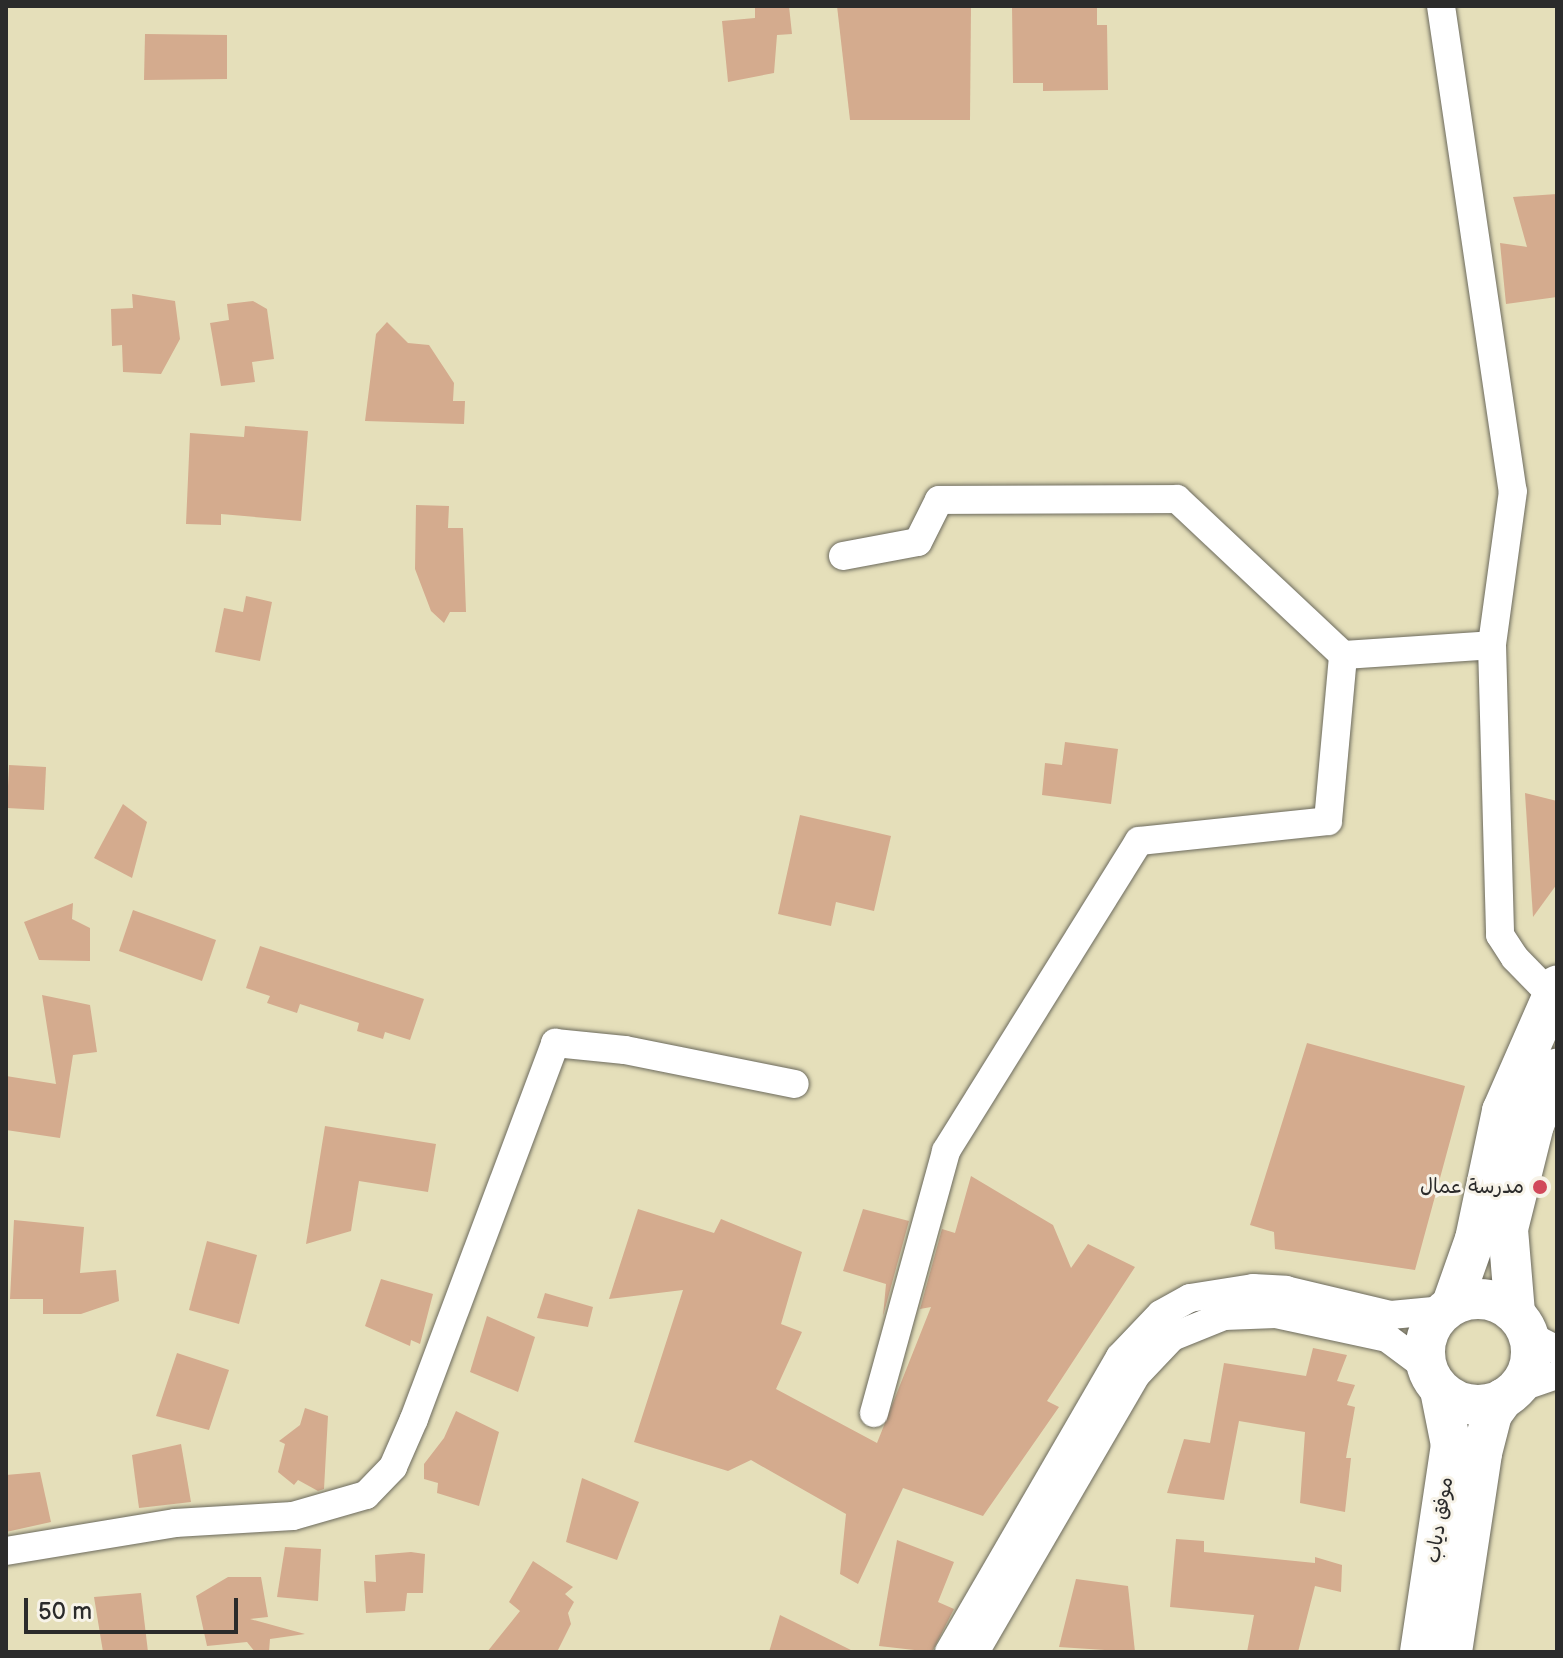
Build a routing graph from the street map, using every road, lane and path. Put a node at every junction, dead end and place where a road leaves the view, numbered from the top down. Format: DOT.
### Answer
graph roads {
  1 [pos="1441,6"];
  2 [pos="843,556"];
  3 [pos="1492,645"];
  4 [pos="1343,655"];
  5 [pos="1555,995"];
  6 [pos="1557,1069"];
  7 [pos="795,1084"];
  8 [pos="1448,1307"];
  9 [pos="1533,1333"];
  10 [pos="1557,1375"];
  11 [pos="1433,1378"];
  12 [pos="1509,1394"];
  13 [pos="874,1413"];
  14 [pos="6,1551"];
  15 [pos="949,1652"];
  16 [pos="975,1652"];
  17 [pos="1420,1652"];
  18 [pos="1452,1652"];
  1 -- 3 [label="street"];
  2 -- 4 [label="street"];
  3 -- 4 [label="street"];
  3 -- 5 [label="street"];
  4 -- 13 [label="street"];
  5 -- 8 [label="main road"];
  6 -- 9 [label="main road"];
  7 -- 14 [label="street"];
  8 -- 9 [label="main road"];
  8 -- 11 [label="main road"];
  8 -- 15 [label="street"];
  9 -- 12 [label="main road"];
  10 -- 12 [label="street"];
  11 -- 12 [label="main road"];
  11 -- 16 [label="street"];
  11 -- 17 [label="main road, موفق دياب"];
  12 -- 18 [label="main road, موفق دياب"];
}
